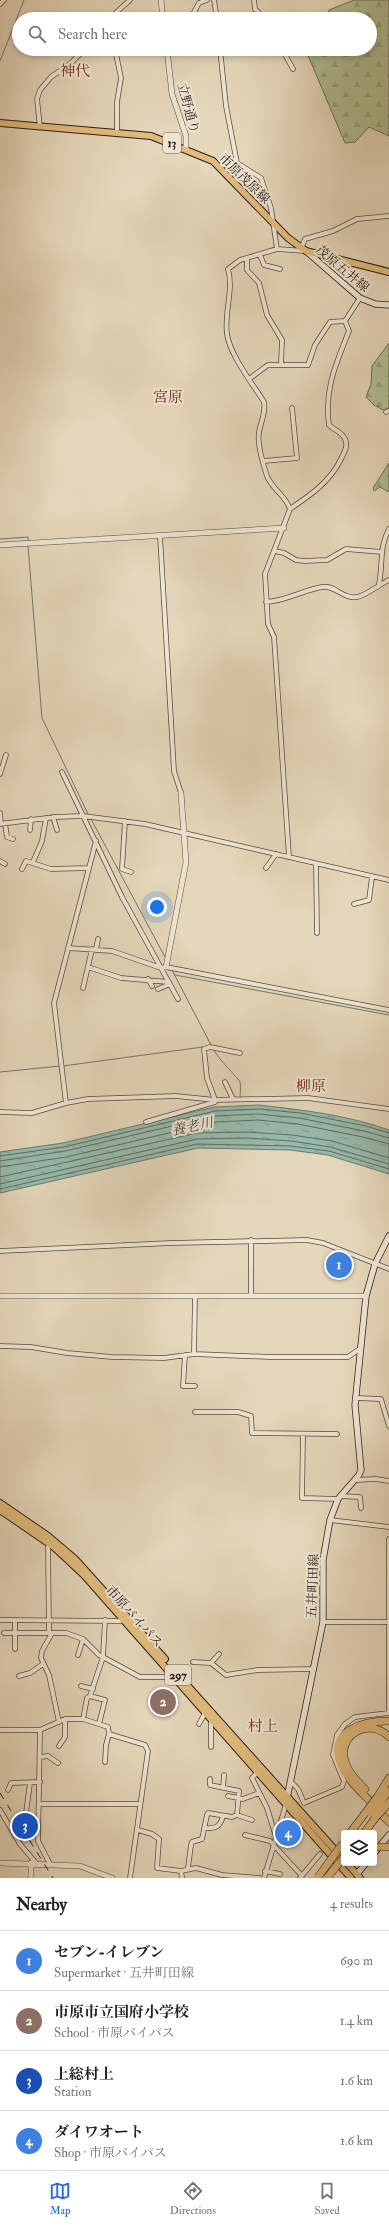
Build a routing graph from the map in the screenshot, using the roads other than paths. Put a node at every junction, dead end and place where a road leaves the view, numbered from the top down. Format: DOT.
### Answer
graph roads {
  1 [pos="4,0"];
  2 [pos="130,0"];
  3 [pos="161,0"];
  4 [pos="207,0"];
  5 [pos="214,0"];
  6 [pos="254,0"];
  7 [pos="0,4"];
  8 [pos="117,12"];
  9 [pos="162,12"];
  10 [pos="194,12"];
  11 [pos="216,12"];
  12 [pos="257,12"];
  13 [pos="78,56"];
  14 [pos="116,56"];
  15 [pos="168,56"];
  16 [pos="221,56"];
  17 [pos="286,56"];
  18 [pos="293,69"];
  19 [pos="0,124"];
  20 [pos="40,127"];
  21 [pos="117,133"];
  22 [pos="186,149"];
  23 [pos="238,163"];
  24 [pos="219,166"];
  25 [pos="389,216"];
  26 [pos="273,222"];
  27 [pos="277,248"];
  28 [pos="303,250"];
  29 [pos="260,255"];
  30 [pos="247,259"];
  31 [pos="280,269"];
  32 [pos="389,272"];
  33 [pos="360,298"];
  34 [pos="389,305"];
  35 [pos="345,321"];
  36 [pos="281,364"];
  37 [pos="249,379"];
  38 [pos="292,408"];
  39 [pos="264,461"];
  40 [pos="290,509"];
  41 [pos="284,528"];
  42 [pos="389,529"];
  43 [pos="160,536"];
  44 [pos="0,545"];
  45 [pos="275,550"];
  46 [pos="382,552"];
  47 [pos="389,580"];
  48 [pos="379,584"];
  49 [pos="266,602"];
  50 [pos="6,755"];
  51 [pos="62,772"];
  52 [pos="0,774"];
  53 [pos="181,793"];
  54 [pos="0,813"];
  55 [pos="83,816"];
  56 [pos="53,817"];
  57 [pos="46,818"];
  58 [pos="32,820"];
  59 [pos="125,821"];
  60 [pos="2,823"];
  61 [pos="30,830"];
  62 [pos="57,830"];
  63 [pos="184,833"];
  64 [pos="12,839"];
  65 [pos="96,841"];
  66 [pos="276,854"];
  67 [pos="289,858"];
  68 [pos="0,861"];
  69 [pos="34,862"];
  70 [pos="5,864"];
  71 [pos="316,864"];
  72 [pos="89,868"];
  73 [pos="266,868"];
  74 [pos="22,869"];
  75 [pos="131,872"];
  76 [pos="372,877"];
  77 [pos="389,880"];
  78 [pos="354,904"];
  79 [pos="317,933"];
  80 [pos="98,939"];
  81 [pos="68,948"];
  82 [pos="94,949"];
  83 [pos="88,967"];
  84 [pos="164,968"];
  85 [pos="148,979"];
  86 [pos="169,983"];
  87 [pos="152,986"];
  88 [pos="82,988"];
  89 [pos="158,988"];
  90 [pos="178,999"];
  91 [pos="389,1010"];
  92 [pos="240,1053"];
  93 [pos="225,1082"];
  94 [pos="232,1099"];
  95 [pos="215,1100"];
  96 [pos="66,1103"];
  97 [pos="389,1109"];
  98 [pos="0,1112"];
  99 [pos="146,1122"];
  100 [pos="389,1236"];
  101 [pos="251,1240"];
  102 [pos="0,1251"];
  103 [pos="375,1264"];
  104 [pos="389,1269"];
  105 [pos="0,1296"];
  106 [pos="195,1296"];
  107 [pos="251,1296"];
  108 [pos="366,1296"];
  109 [pos="0,1346"];
  110 [pos="361,1348"];
  111 [pos="194,1354"];
  112 [pos="185,1355"];
  113 [pos="348,1357"];
  114 [pos="361,1358"];
  115 [pos="195,1386"];
  116 [pos="356,1398"];
  117 [pos="195,1412"];
  118 [pos="389,1426"];
  119 [pos="303,1434"];
  120 [pos="336,1434"];
  121 [pos="355,1480"];
  122 [pos="389,1481"];
  123 [pos="339,1497"];
  124 [pos="0,1503"];
  125 [pos="361,1508"];
  126 [pos="0,1510"];
  127 [pos="330,1520"];
  128 [pos="389,1527"];
  129 [pos="389,1538"];
  130 [pos="48,1542"];
  131 [pos="123,1619"];
  132 [pos="0,1620"];
  133 [pos="15,1620"];
  134 [pos="48,1620"];
  135 [pos="105,1620"];
  136 [pos="323,1622"];
  137 [pos="389,1622"];
  138 [pos="16,1633"];
  139 [pos="51,1633"];
  140 [pos="4,1634"];
  141 [pos="83,1639"];
  142 [pos="15,1649"];
  143 [pos="218,1654"];
  144 [pos="78,1656"];
  145 [pos="103,1657"];
  146 [pos="193,1662"];
  147 [pos="211,1663"];
  148 [pos="43,1664"];
  149 [pos="314,1669"];
  150 [pos="19,1676"];
  151 [pos="175,1677"];
  152 [pos="81,1686"];
  153 [pos="93,1689"];
  154 [pos="90,1696"];
  155 [pos="205,1713"];
  156 [pos="389,1713"];
  157 [pos="65,1719"];
  158 [pos="83,1719"];
  159 [pos="211,1720"];
  160 [pos="389,1721"];
  161 [pos="59,1722"];
  162 [pos="99,1724"];
  163 [pos="200,1724"];
  164 [pos="0,1730"];
  165 [pos="40,1730"];
  166 [pos="109,1734"];
  167 [pos="389,1737"];
  168 [pos="59,1746"];
  169 [pos="211,1747"];
  170 [pos="40,1756"];
  171 [pos="105,1762"];
  172 [pos="58,1763"];
  173 [pos="257,1773"];
  174 [pos="224,1775"];
  175 [pos="389,1778"];
  176 [pos="210,1779"];
  177 [pos="40,1782"];
  178 [pos="291,1782"];
  179 [pos="30,1783"];
  180 [pos="224,1788"];
  181 [pos="8,1790"];
  182 [pos="389,1791"];
  183 [pos="259,1793"];
  184 [pos="287,1794"];
  185 [pos="228,1796"];
  186 [pos="239,1798"];
  187 [pos="40,1804"];
  188 [pos="140,1804"];
  189 [pos="286,1804"];
  190 [pos="377,1804"];
  191 [pos="0,1810"];
  192 [pos="26,1813"];
  193 [pos="236,1815"];
  194 [pos="223,1816"];
  195 [pos="252,1820"];
  196 [pos="204,1828"];
  197 [pos="138,1830"];
  198 [pos="353,1830"];
  199 [pos="357,1830"];
  200 [pos="365,1830"];
  201 [pos="245,1835"];
  202 [pos="389,1835"];
  203 [pos="277,1837"];
  204 [pos="273,1847"];
  205 [pos="377,1847"];
  206 [pos="389,1847"];
  207 [pos="341,1848"];
  208 [pos="377,1849"];
  209 [pos="320,1854"];
  210 [pos="341,1856"];
  211 [pos="341,1862"];
  212 [pos="0,1863"];
  213 [pos="34,1863"];
  214 [pos="50,1864"];
  215 [pos="341,1866"];
  216 [pos="348,1866"];
  217 [pos="364,1866"];
  218 [pos="188,1868"];
  219 [pos="182,1871"];
  220 [pos="265,1871"];
  221 [pos="333,1871"];
  222 [pos="280,1874"];
  223 [pos="301,1877"];
  224 [pos="318,1877"];
  225 [pos="355,1877"];
  226 [pos="31,1878"];
  227 [pos="112,1878"];
  228 [pos="130,1878"];
  229 [pos="182,1878"];
  230 [pos="260,1878"];
  231 [pos="264,1878"];
  232 [pos="327,1878"];
  1 -- 7 [label="street"];
  2 -- 8 [label="street"];
  3 -- 9 [label="street"];
  4 -- 10 [label="street"];
  5 -- 11 [label="street"];
  6 -- 12 [label="street"];
  13 -- 20 [label="street"];
  14 -- 21 [label="street"];
  15 -- 22 [label="street, 立野通り"];
  16 -- 23 [label="street"];
  17 -- 18 [label="street"];
  19 -- 20 [label="main road, 市原茂原線 / 13"];
  20 -- 21 [label="main road, 市原茂原線 / 13"];
  21 -- 22 [label="main road, 市原茂原線 / 13"];
  22 -- 24 [label="main road, 市原茂原線 / 13"];
  23 -- 24 [label="street"];
  23 -- 26 [label="street"];
  24 -- 26 [label="main road, 市原茂原線 / 13"];
  25 -- 28 [label="street"];
  26 -- 27 [label="street"];
  26 -- 28 [label="main road, 市原茂原線 / 13"];
  27 -- 28 [label="street"];
  27 -- 29 [label="street"];
  28 -- 32 [label="main road, 市原茂原線 / 13"];
  28 -- 33 [label="main road, 茂原五井線"];
  29 -- 30 [label="street"];
  29 -- 31 [label="street"];
  30 -- 36 [label="street"];
  30 -- 37 [label="street"];
  33 -- 34 [label="main road, 茂原五井線"];
  33 -- 35 [label="street"];
  35 -- 36 [label="street"];
  35 -- 40 [label="street"];
  36 -- 37 [label="street"];
  37 -- 39 [label="street"];
  38 -- 39 [label="street"];
  39 -- 40 [label="street"];
  40 -- 41 [label="street"];
  41 -- 43 [label="street"];
  41 -- 45 [label="street"];
  42 -- 46 [label="street"];
  43 -- 44 [label="street"];
  43 -- 53 [label="street"];
  45 -- 46 [label="street"];
  45 -- 49 [label="street"];
  46 -- 48 [label="street"];
  47 -- 48 [label="street"];
  48 -- 49 [label="street"];
  49 -- 67 [label="street"];
  50 -- 52 [label="street"];
  51 -- 55 [label="street"];
  53 -- 63 [label="street"];
  54 -- 60 [label="street"];
  55 -- 56 [label="street"];
  55 -- 59 [label="street"];
  55 -- 65 [label="street"];
  56 -- 57 [label="street"];
  56 -- 62 [label="street"];
  57 -- 58 [label="street"];
  57 -- 69 [label="street"];
  58 -- 60 [label="street"];
  58 -- 61 [label="street"];
  59 -- 63 [label="street"];
  59 -- 75 [label="street"];
  60 -- 64 [label="street"];
  63 -- 66 [label="street"];
  63 -- 84 [label="street"];
  65 -- 72 [label="street"];
  65 -- 84 [label="street"];
  66 -- 67 [label="street"];
  66 -- 73 [label="street"];
  67 -- 71 [label="street"];
  68 -- 70 [label="street"];
  69 -- 72 [label="street"];
  69 -- 74 [label="street"];
  71 -- 76 [label="street"];
  71 -- 79 [label="street"];
  72 -- 81 [label="street"];
  76 -- 77 [label="street"];
  76 -- 78 [label="street"];
  80 -- 82 [label="street"];
  81 -- 82 [label="street"];
  81 -- 96 [label="street"];
  82 -- 83 [label="street"];
  82 -- 84 [label="street"];
  83 -- 85 [label="street"];
  83 -- 88 [label="street"];
  84 -- 86 [label="street"];
  84 -- 91 [label="street"];
  85 -- 86 [label="street"];
  85 -- 87 [label="street"];
  86 -- 89 [label="street"];
  86 -- 90 [label="street"];
  92 -- 95 [label="street"];
  93 -- 94 [label="street"];
  94 -- 95 [label="street"];
  94 -- 97 [label="street"];
  95 -- 96 [label="street"];
  95 -- 99 [label="street"];
  96 -- 98 [label="street"];
  100 -- 103 [label="main road, 五井町田線"];
  101 -- 102 [label="street"];
  101 -- 103 [label="street"];
  101 -- 107 [label="street"];
  103 -- 104 [label="street"];
  103 -- 108 [label="main road, 五井町田線"];
  105 -- 106 [label="street"];
  106 -- 107 [label="street"];
  106 -- 111 [label="street"];
  107 -- 108 [label="street"];
  108 -- 110 [label="main road, 五井町田線"];
  109 -- 112 [label="street"];
  110 -- 113 [label="street"];
  110 -- 114 [label="main road, 五井町田線"];
  111 -- 112 [label="street"];
  111 -- 113 [label="street"];
  112 -- 115 [label="street"];
  113 -- 114 [label="street"];
  114 -- 116 [label="main road, 五井町田線"];
  116 -- 118 [label="street"];
  116 -- 121 [label="main road, 五井町田線"];
  117 -- 119 [label="street"];
  119 -- 120 [label="street"];
  119 -- 123 [label="street"];
  121 -- 122 [label="street"];
  121 -- 123 [label="main road, 五井町田線"];
  123 -- 125 [label="street"];
  123 -- 127 [label="main road, 五井町田線"];
  124 -- 184 [label="main road, 市原バイパス / 297"];
  126 -- 130 [label="main road, 市原バイパス / 297"];
  127 -- 128 [label="street"];
  127 -- 136 [label="main road, 五井町田線"];
  129 -- 137 [label="street"];
  130 -- 131 [label="main road, 市原バイパス / 297"];
  130 -- 134 [label="street"];
  131 -- 135 [label="street"];
  131 -- 151 [label="main road, 市原バイパス / 297"];
  132 -- 133 [label="street"];
  133 -- 134 [label="street"];
  133 -- 138 [label="street"];
  134 -- 135 [label="street"];
  134 -- 139 [label="street"];
  135 -- 145 [label="street"];
  136 -- 137 [label="street"];
  136 -- 149 [label="main road, 五井町田線"];
  137 -- 156 [label="street"];
  138 -- 139 [label="street"];
  138 -- 140 [label="street"];
  138 -- 142 [label="street"];
  139 -- 141 [label="street"];
  139 -- 148 [label="street"];
  141 -- 144 [label="street"];
  141 -- 145 [label="street"];
  143 -- 147 [label="street"];
  145 -- 151 [label="street"];
  145 -- 153 [label="street"];
  146 -- 147 [label="street"];
  147 -- 149 [label="street"];
  148 -- 150 [label="street"];
  148 -- 161 [label="street"];
  149 -- 178 [label="main road, 五井町田線"];
  151 -- 155 [label="main road, 市原バイパス / 297"];
  152 -- 153 [label="street"];
  153 -- 154 [label="street"];
  154 -- 158 [label="street"];
  154 -- 162 [label="street"];
  155 -- 159 [label="main road, 市原バイパス / 297"];
  155 -- 163 [label="street"];
  156 -- 178 [label="street"];
  157 -- 158 [label="street"];
  157 -- 161 [label="street"];
  157 -- 168 [label="street"];
  158 -- 162 [label="street"];
  159 -- 169 [label="street"];
  159 -- 173 [label="main road, 市原バイパス / 297"];
  160 -- 190 [label="highway"];
  161 -- 165 [label="street"];
  162 -- 166 [label="street"];
  164 -- 165 [label="street"];
  165 -- 170 [label="street"];
  166 -- 171 [label="street"];
  166 -- 188 [label="street"];
  167 -- 190 [label="highway"];
  170 -- 172 [label="street"];
  170 -- 177 [label="street"];
  173 -- 183 [label="street"];
  173 -- 189 [label="main road, 市原バイパス / 297"];
  174 -- 180 [label="street"];
  175 -- 190 [label="highway"];
  176 -- 180 [label="street"];
  177 -- 179 [label="street"];
  177 -- 187 [label="street"];
  178 -- 184 [label="main road, 五井町田線"];
  179 -- 181 [label="street"];
  179 -- 192 [label="street"];
  180 -- 186 [label="street"];
  182 -- 190 [label="highway"];
  183 -- 186 [label="street"];
  183 -- 203 [label="street"];
  184 -- 189 [label="main road, 五井町田線"];
  184 -- 210 [label="main road, 市原バイパス / 297"];
  185 -- 186 [label="street"];
  186 -- 193 [label="street"];
  187 -- 188 [label="street"];
  187 -- 214 [label="street"];
  188 -- 197 [label="street"];
  189 -- 203 [label="street"];
  189 -- 225 [label="main road, 市原バイパス / 297"];
  190 -- 198 [label="highway"];
  190 -- 199 [label="highway"];
  190 -- 200 [label="highway"];
  191 -- 213 [label="street"];
  193 -- 194 [label="street"];
  193 -- 195 [label="street"];
  194 -- 196 [label="street"];
  194 -- 196 [label="street"];
  196 -- 218 [label="street"];
  197 -- 219 [label="street"];
  197 -- 228 [label="street"];
  201 -- 204 [label="street"];
  202 -- 208 [label="main road"];
  203 -- 204 [label="street"];
  204 -- 220 [label="street"];
  204 -- 223 [label="street"];
  205 -- 206 [label="highway, bridge"];
  207 -- 224 [label="highway, bridge"];
  209 -- 223 [label="street"];
  211 -- 221 [label="highway, bridge"];
  212 -- 213 [label="street"];
  213 -- 214 [label="street"];
  213 -- 226 [label="street"];
  214 -- 227 [label="street"];
  215 -- 221 [label="highway, bridge"];
  216 -- 225 [label="main road"];
  217 -- 225 [label="main road"];
  218 -- 219 [label="street"];
  218 -- 230 [label="street"];
  219 -- 229 [label="street"];
  220 -- 222 [label="street"];
  220 -- 231 [label="street"];
  221 -- 232 [label="highway, bridge"];
}
